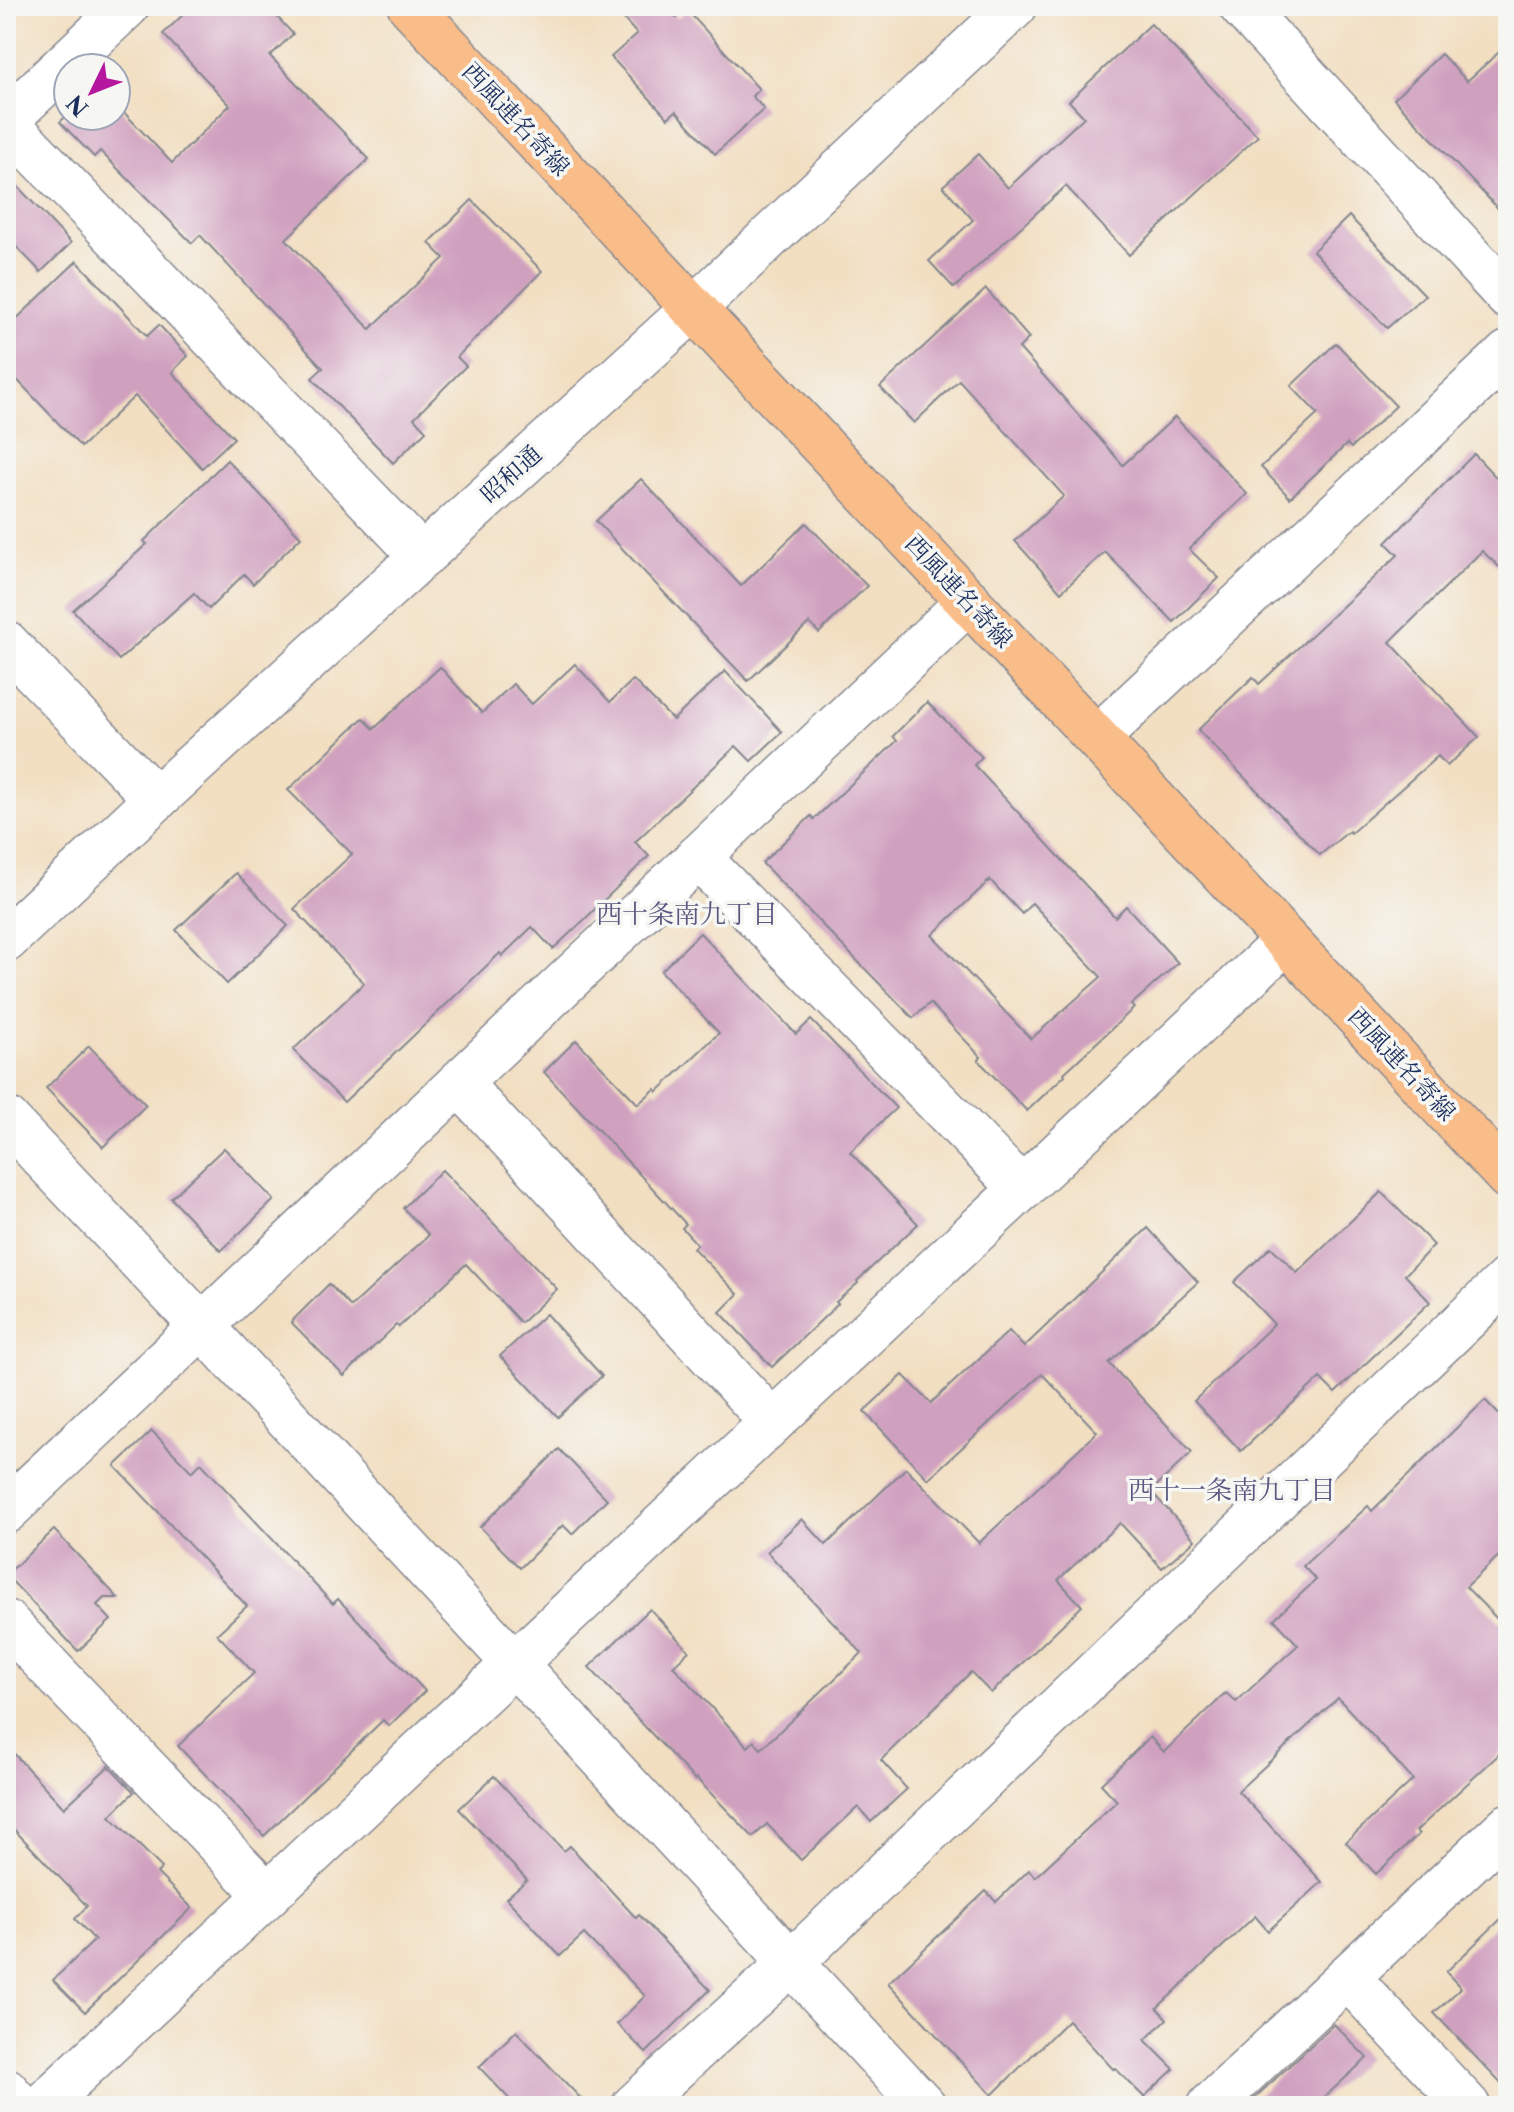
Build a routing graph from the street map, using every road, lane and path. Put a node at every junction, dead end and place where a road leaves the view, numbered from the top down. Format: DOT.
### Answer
graph roads {
  1 [pos="127,6"];
  2 [pos="410,6"];
  3 [pos="1015,6"];
  4 [pos="1241,6"];
  5 [pos="6,121"];
  6 [pos="1508,297"];
  7 [pos="694,308"];
  8 [pos="1508,353"];
  9 [pos="421,555"];
  10 [pos="969,601"];
  11 [pos="6,643"];
  12 [pos="1097,738"];
  13 [pos="156,799"];
  14 [pos="698,857"];
  15 [pos="6,940"];
  16 [pos="1286,941"];
  17 [pos="459,1083"];
  18 [pos="6,1119"];
  19 [pos="1508,1177"];
  20 [pos="1022,1189"];
  21 [pos="1508,1279"];
  22 [pos="202,1326"];
  23 [pos="772,1422"];
  24 [pos="6,1511"];
  25 [pos="6,1622"];
  26 [pos="515,1663"];
  27 [pos="1508,1826"];
  28 [pos="267,1895"];
  29 [pos="792,1962"];
  30 [pos="1347,1977"];
  31 [pos="6,2090"];
  32 [pos="20,2106"];
  33 [pos="42,2106"];
  34 [pos="634,2106"];
  35 [pos="924,2106"];
  36 [pos="1210,2106"];
  37 [pos="1468,2106"];
  1 -- 5 [label="street"];
  2 -- 7 [label="main road, 西風連名寄線"];
  3 -- 7 [label="street, 昭和通"];
  4 -- 6 [label="street"];
  5 -- 9 [label="street"];
  7 -- 9 [label="street, 昭和通"];
  7 -- 10 [label="main road, 西風連名寄線"];
  8 -- 12 [label="street"];
  9 -- 13 [label="street, 昭和通"];
  10 -- 12 [label="main road, 西風連名寄線"];
  10 -- 14 [label="street"];
  11 -- 13 [label="street"];
  12 -- 16 [label="main road, 西風連名寄線"];
  13 -- 15 [label="street, 昭和通"];
  14 -- 17 [label="street"];
  14 -- 20 [label="street"];
  16 -- 19 [label="main road, 西風連名寄線"];
  16 -- 20 [label="street"];
  17 -- 22 [label="street"];
  17 -- 23 [label="street"];
  18 -- 22 [label="street"];
  20 -- 23 [label="street"];
  21 -- 29 [label="street"];
  22 -- 24 [label="street"];
  22 -- 26 [label="street"];
  23 -- 26 [label="street"];
  25 -- 28 [label="street"];
  26 -- 28 [label="street"];
  26 -- 29 [label="street"];
  27 -- 30 [label="street"];
  28 -- 33 [label="street"];
  29 -- 34 [label="street"];
  29 -- 35 [label="street"];
  30 -- 36 [label="street"];
  30 -- 37 [label="street"];
  31 -- 32 [label="street"];
}
